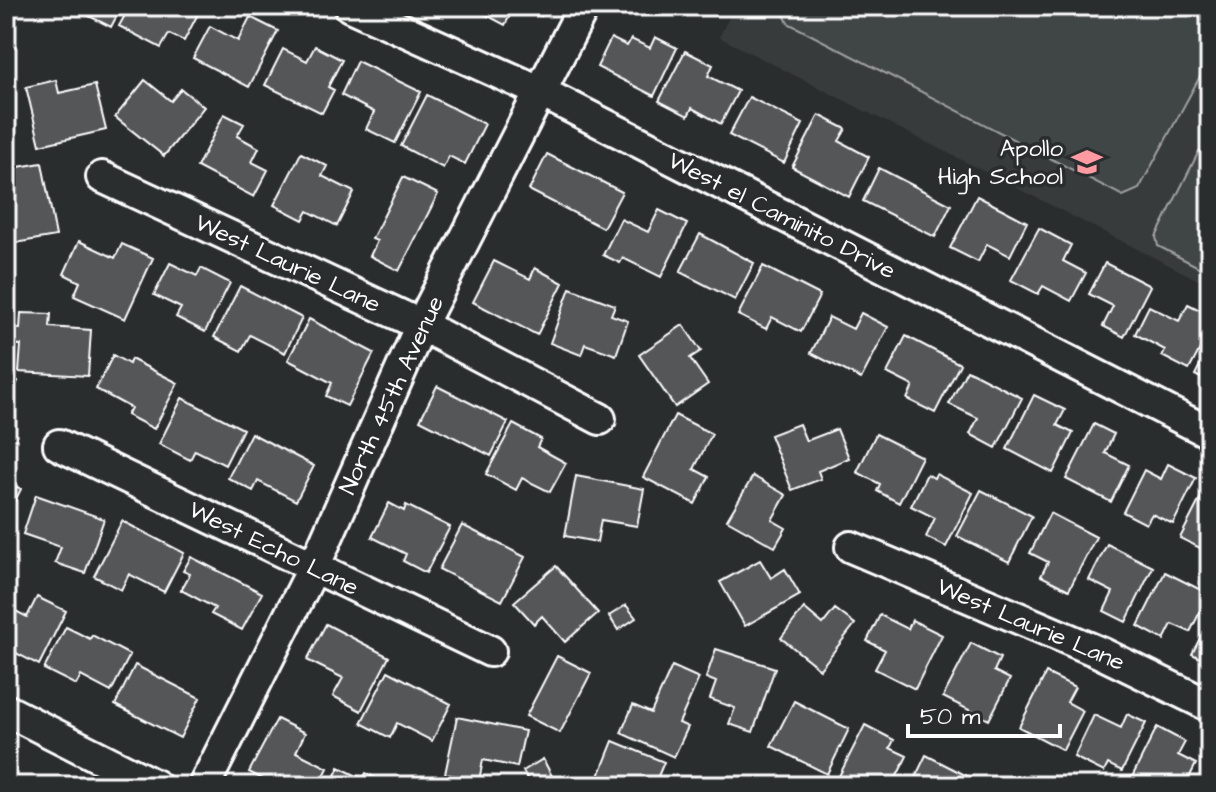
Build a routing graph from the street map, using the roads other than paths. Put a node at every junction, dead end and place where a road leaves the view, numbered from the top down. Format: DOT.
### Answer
graph roads {
  1 [pos="350,6"];
  2 [pos="584,6"];
  3 [pos="541,92"];
  4 [pos="102,177"];
  5 [pos="421,325"];
  6 [pos="600,419"];
  7 [pos="1210,433"];
  8 [pos="59,445"];
  9 [pos="851,547"];
  10 [pos="314,567"];
  11 [pos="490,651"];
  12 [pos="1210,706"];
  13 [pos="6,710"];
  14 [pos="156,786"];
  15 [pos="204,786"];
  1 -- 3 [label="street, West el Caminito Drive"];
  2 -- 3 [label="street, North 45th Avenue"];
  3 -- 5 [label="street, North 45th Avenue"];
  3 -- 7 [label="street, West el Caminito Drive"];
  4 -- 5 [label="street, West Laurie Lane"];
  5 -- 6 [label="street, West Laurie Lane"];
  5 -- 10 [label="street, North 45th Avenue"];
  8 -- 10 [label="street, West Echo Lane"];
  9 -- 12 [label="street, West Laurie Lane"];
  10 -- 11 [label="street, West Echo Lane"];
  10 -- 15 [label="street, North 45th Avenue"];
  13 -- 14 [label="street"];
}
